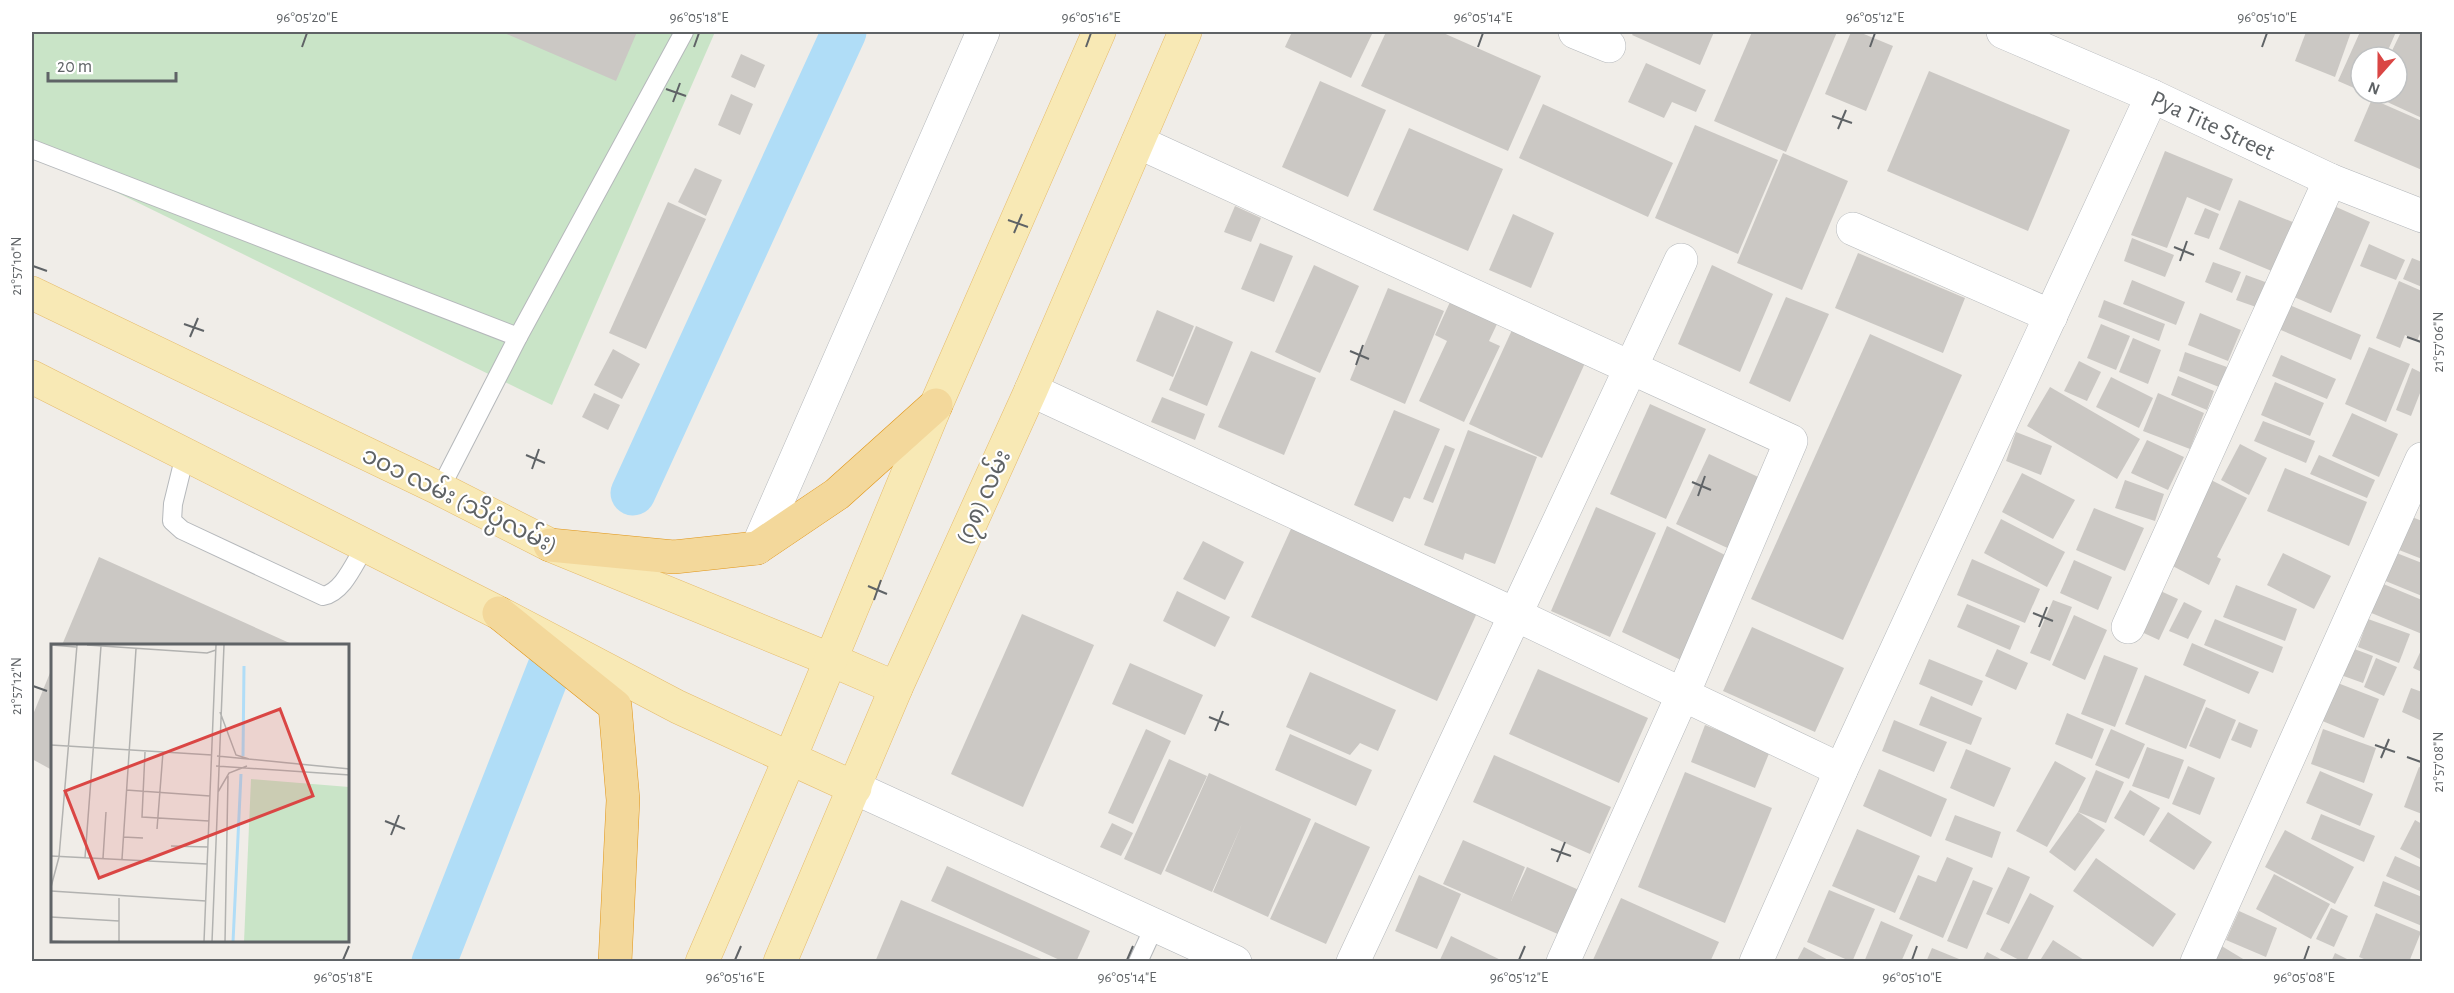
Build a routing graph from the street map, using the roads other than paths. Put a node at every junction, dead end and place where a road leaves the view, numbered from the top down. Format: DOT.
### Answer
graph roads {
  1 [pos="684,32"];
  2 [pos="983,32"];
  3 [pos="1099,32"];
  4 [pos="1185,32"];
  5 [pos="1575,32"];
  6 [pos="2003,32"];
  7 [pos="1609,46"];
  8 [pos="2152,96"];
  9 [pos="1138,142"];
  10 [pos="32,149"];
  11 [pos="2330,180"];
  12 [pos="2422,216"];
  13 [pos="1853,228"];
  14 [pos="1681,260"];
  15 [pos="32,293"];
  16 [pos="2051,316"];
  17 [pos="518,337"];
  18 [pos="1629,369"];
  19 [pos="32,377"];
  20 [pos="1031,390"];
  21 [pos="936,405"];
  22 [pos="185,455"];
  23 [pos="2422,459"];
  24 [pos="440,489"];
  25 [pos="366,545"];
  26 [pos="550,545"];
  27 [pos="757,548"];
  28 [pos="499,613"];
  29 [pos="1514,614"];
  30 [pos="2128,627"];
  31 [pos="829,658"];
  32 [pos="896,688"];
  33 [pos="1683,694"];
  34 [pos="790,758"];
  35 [pos="1841,770"];
  36 [pos="855,788"];
  37 [pos="1155,925"];
  38 [pos="615,962"];
  39 [pos="702,962"];
  40 [pos="780,962"];
  41 [pos="1138,962"];
  42 [pos="1235,962"];
  43 [pos="1353,962"];
  44 [pos="1563,962"];
  45 [pos="1756,962"];
  46 [pos="2197,962"];
  1 -- 17 [label="lane"];
  2 -- 27 [label="street"];
  3 -- 21 [label="main road"];
  4 -- 9 [label="main road, (၇၈) လမ်း"];
  5 -- 7 [label="street"];
  6 -- 8 [label="street, Pya Tite Street"];
  8 -- 11 [label="street, Pya Tite Street"];
  8 -- 16 [label="street"];
  9 -- 18 [label="street"];
  9 -- 20 [label="main road, (၇၈) လမ်း"];
  10 -- 17 [label="lane"];
  11 -- 12 [label="street, Pya Tite Street"];
  11 -- 30 [label="street"];
  13 -- 16 [label="street"];
  14 -- 18 [label="street"];
  15 -- 24 [label="main road, ၁၀၁ လမ်း (သိပ္ပံလမ်း)"];
  16 -- 35 [label="street"];
  17 -- 24 [label="lane"];
  18 -- 29 [label="street"];
  18 -- 33 [label="street"];
  19 -- 22 [label="main road"];
  20 -- 29 [label="street"];
  20 -- 32 [label="main road, (၇၈) လမ်း"];
  21 -- 27 [label="highway"];
  21 -- 31 [label="main road"];
  22 -- 25 [label="main road"];
  22 -- 25 [label="lane"];
  23 -- 46 [label="street"];
  24 -- 26 [label="main road, ၁၀၁ လမ်း (သိပ္ပံလမ်း)"];
  25 -- 28 [label="main road"];
  26 -- 27 [label="highway"];
  26 -- 31 [label="main road, ၁၀၁ လမ်း (သိပ္ပံလမ်း)"];
  28 -- 34 [label="main road"];
  28 -- 38 [label="highway"];
  29 -- 33 [label="street"];
  29 -- 43 [label="street"];
  31 -- 32 [label="main road, ၁၀၁ လမ်း (သိပ္ပံလမ်း)"];
  31 -- 34 [label="main road"];
  32 -- 36 [label="main road, (၇၈) လမ်း"];
  33 -- 35 [label="street"];
  33 -- 44 [label="street"];
  34 -- 36 [label="main road"];
  34 -- 39 [label="main road"];
  35 -- 45 [label="street"];
  36 -- 37 [label="street"];
  36 -- 40 [label="main road, (၇၈) လမ်း"];
  37 -- 41 [label="lane"];
  37 -- 42 [label="street"];
}
